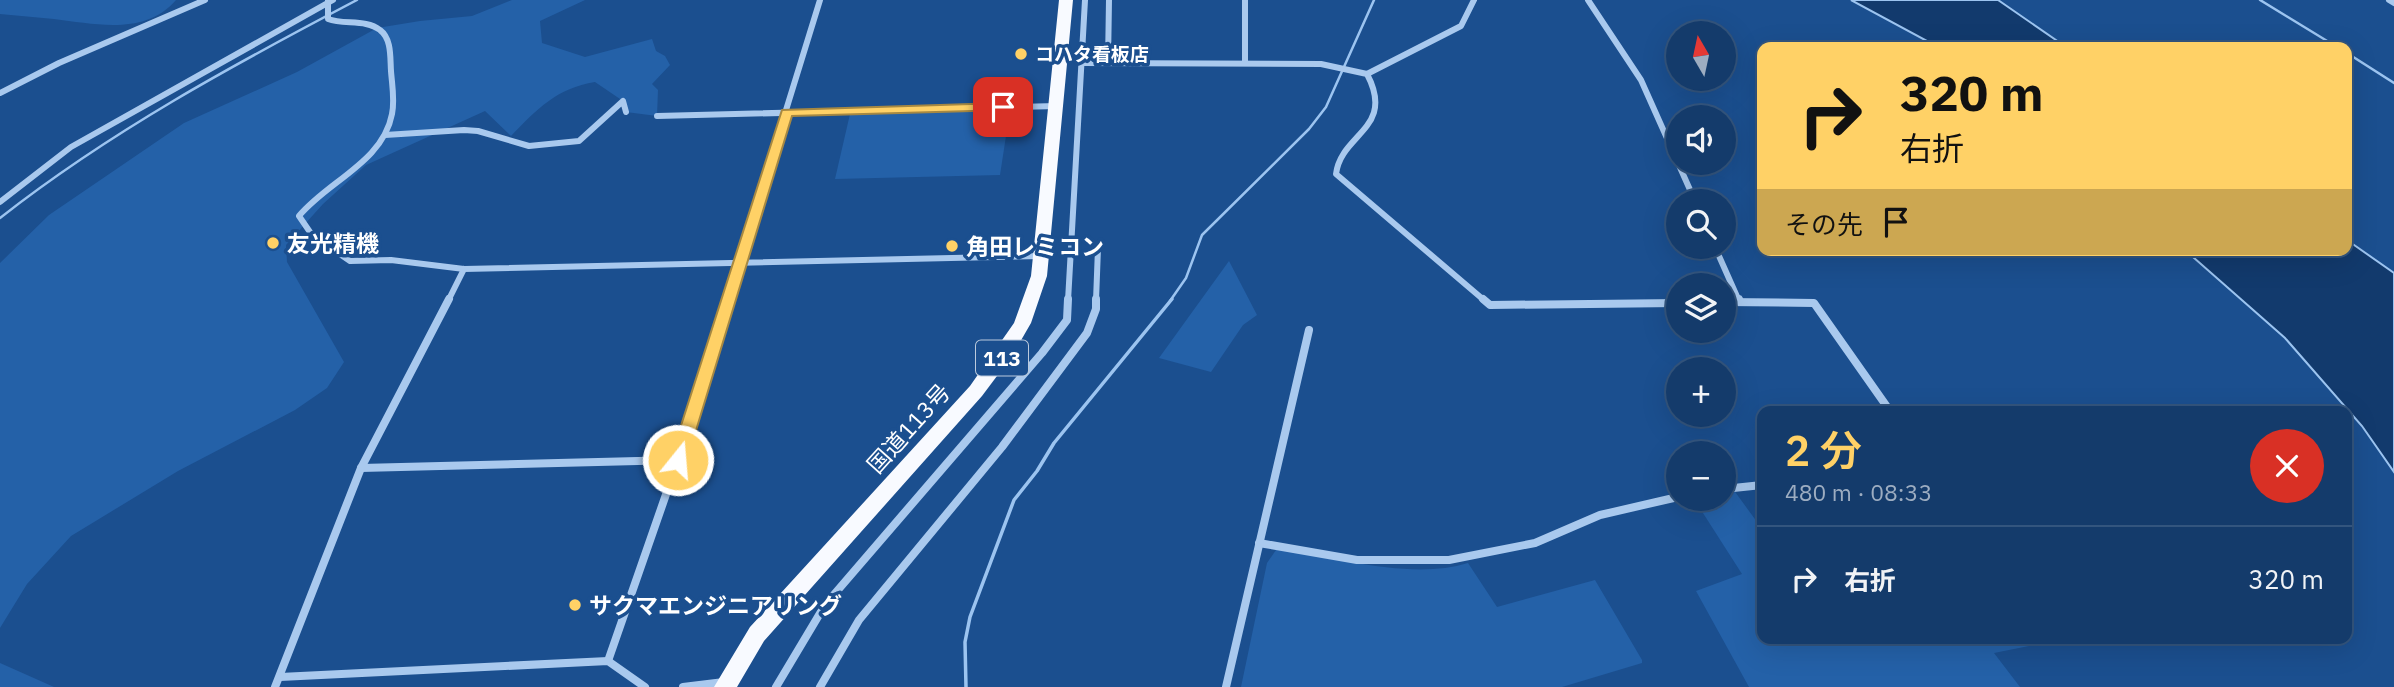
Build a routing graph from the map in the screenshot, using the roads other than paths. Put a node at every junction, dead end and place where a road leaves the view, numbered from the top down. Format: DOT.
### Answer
graph roads {
  1 [pos="205,0"];
  2 [pos="820,0"];
  3 [pos="1066,0"];
  4 [pos="1085,0"];
  5 [pos="1109,0"];
  6 [pos="1245,0"];
  7 [pos="1474,0"];
  8 [pos="1588,0"];
  9 [pos="2389,0"];
  10 [pos="330,1"];
  11 [pos="2394,3"];
  12 [pos="1082,63"];
  13 [pos="1108,63"];
  14 [pos="1245,63"];
  15 [pos="1367,74"];
  16 [pos="0,92"];
  17 [pos="1057,106"];
  18 [pos="626,112"];
  19 [pos="786,113"];
  20 [pos="657,116"];
  21 [pos="385,135"];
  22 [pos="1690,189"];
  23 [pos="0,202"];
  24 [pos="1098,248"];
  25 [pos="1041,256"];
  26 [pos="1720,259"];
  27 [pos="741,262"];
  28 [pos="464,269"];
  29 [pos="1736,302"];
  30 [pos="1740,302"];
  31 [pos="1666,303"];
  32 [pos="1309,330"];
  33 [pos="1886,406"];
  34 [pos="678,460"];
  35 [pos="361,468"];
  36 [pos="1757,486"];
  37 [pos="1736,488"];
  38 [pos="1666,500"];
  39 [pos="1259,543"];
  40 [pos="608,661"];
  41 [pos="280,677"];
  42 [pos="726,684"];
  43 [pos="275,687"];
  44 [pos="645,687"];
  45 [pos="683,687"];
  46 [pos="776,687"];
  47 [pos="820,687"];
  48 [pos="1226,687"];
  1 -- 16 [label="street"];
  2 -- 19 [label="street"];
  3 -- 17 [label="highway, 国道113号 / 113"];
  4 -- 12 [label="street"];
  5 -- 13 [label="street"];
  6 -- 14 [label="street"];
  7 -- 15 [label="street"];
  8 -- 22 [label="street"];
  9 -- 11 [label="street"];
  10 -- 21 [label="street"];
  10 -- 23 [label="street"];
  12 -- 13 [label="street"];
  12 -- 46 [label="street"];
  13 -- 14 [label="street"];
  14 -- 15 [label="street"];
  15 -- 31 [label="street"];
  17 -- 19 [label="street"];
  17 -- 25 [label="highway, 国道113号 / 113"];
  18 -- 21 [label="street"];
  19 -- 20 [label="street"];
  19 -- 27 [label="street"];
  21 -- 28 [label="street"];
  24 -- 47 [label="street"];
  25 -- 27 [label="street"];
  25 -- 42 [label="highway, 国道113号 / 113"];
  26 -- 30 [label="street"];
  27 -- 28 [label="street"];
  27 -- 34 [label="street"];
  28 -- 35 [label="street"];
  29 -- 30 [label="street"];
  30 -- 33 [label="street"];
  32 -- 39 [label="street"];
  34 -- 35 [label="street"];
  34 -- 40 [label="street"];
  35 -- 41 [label="street"];
  36 -- 37 [label="street"];
  38 -- 39 [label="street"];
  39 -- 48 [label="street"];
  40 -- 41 [label="street"];
  40 -- 44 [label="street"];
  41 -- 43 [label="street"];
  42 -- 45 [label="street"];
}
